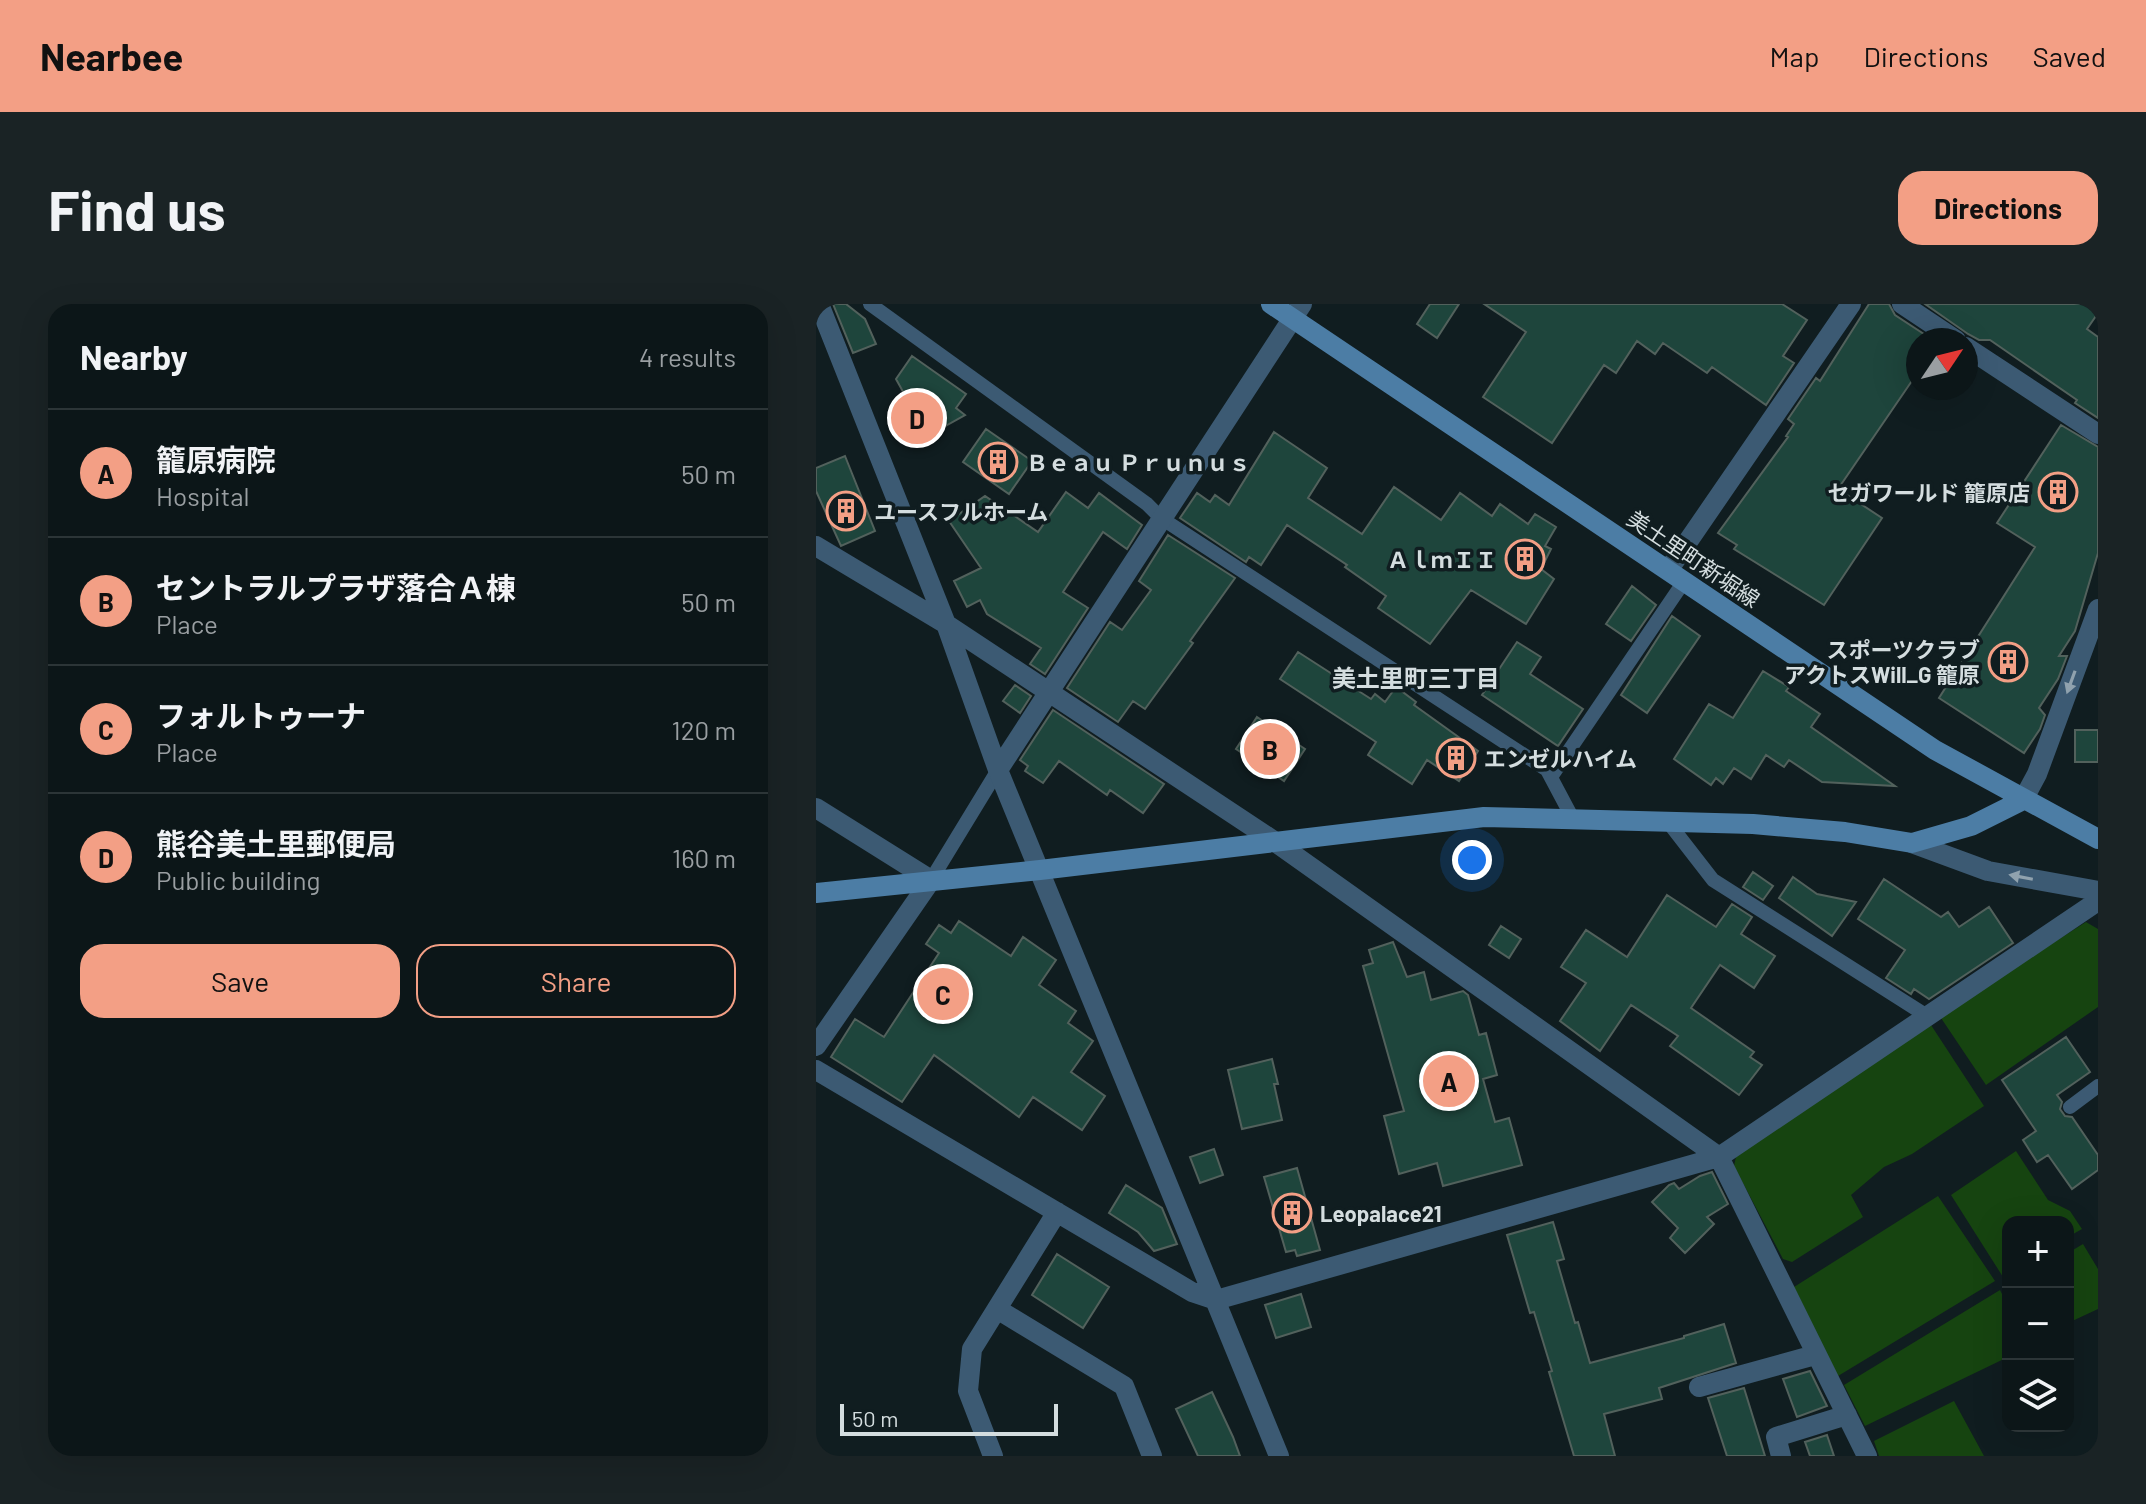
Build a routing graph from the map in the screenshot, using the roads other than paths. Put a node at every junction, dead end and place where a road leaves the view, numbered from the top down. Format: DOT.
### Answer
graph roads {
  1 [pos="819,304"];
  2 [pos="870,304"];
  3 [pos="1271,304"];
  4 [pos="1851,304"];
  5 [pos="1902,304"];
  6 [pos="1297,311"];
  7 [pos="1938,328"];
  8 [pos="1978,355"];
  9 [pos="2098,434"];
  10 [pos="1161,518"];
  11 [pos="816,546"];
  12 [pos="1677,575"];
  13 [pos="2098,609"];
  14 [pos="946,624"];
  15 [pos="1048,692"];
  16 [pos="998,770"];
  17 [pos="1551,777"];
  18 [pos="2023,800"];
  19 [pos="816,808"];
  20 [pos="1573,819"];
  21 [pos="1668,822"];
  22 [pos="2098,839"];
  23 [pos="1274,841"];
  24 [pos="1912,843"];
  25 [pos="1040,870"];
  26 [pos="931,880"];
  27 [pos="2098,891"];
  28 [pos="816,893"];
  29 [pos="2098,901"];
  30 [pos="1927,1016"];
  31 [pos="816,1046"];
  32 [pos="816,1070"];
  33 [pos="2098,1086"];
  34 [pos="2070,1107"];
  35 [pos="1719,1157"];
  36 [pos="1057,1212"];
  37 [pos="1216,1300"];
  38 [pos="997,1309"];
  39 [pos="1815,1355"];
  40 [pos="1699,1387"];
  41 [pos="1847,1415"];
  42 [pos="993,1456"];
  43 [pos="1152,1456"];
  44 [pos="1279,1456"];
  45 [pos="1781,1456"];
  46 [pos="1867,1456"];
  1 -- 14 [label="street"];
  2 -- 10 [label="lane"];
  3 -- 6 [label="street, 美土里町新堀線"];
  4 -- 12 [label="street"];
  5 -- 7 [label="street"];
  6 -- 10 [label="street"];
  6 -- 12 [label="street, 美土里町新堀線"];
  8 -- 9 [label="street"];
  10 -- 15 [label="street"];
  10 -- 17 [label="lane"];
  11 -- 14 [label="street"];
  12 -- 17 [label="lane"];
  12 -- 18 [label="street, 美土里町新堀線"];
  13 -- 18 [label="street, one-way"];
  14 -- 15 [label="street"];
  14 -- 16 [label="street"];
  15 -- 16 [label="street"];
  15 -- 23 [label="street"];
  16 -- 25 [label="street"];
  16 -- 26 [label="lane"];
  17 -- 20 [label="lane"];
  18 -- 22 [label="street, 美土里町新堀線"];
  18 -- 24 [label="street"];
  19 -- 26 [label="street"];
  20 -- 21 [label="street"];
  20 -- 23 [label="street"];
  21 -- 24 [label="street"];
  21 -- 30 [label="lane"];
  23 -- 25 [label="street"];
  23 -- 35 [label="street"];
  27 -- 24 [label="street, one-way"];
  25 -- 26 [label="street"];
  25 -- 37 [label="street"];
  26 -- 28 [label="street"];
  26 -- 31 [label="street"];
  29 -- 30 [label="street"];
  30 -- 35 [label="street"];
  32 -- 36 [label="street"];
  33 -- 34 [label="lane"];
  35 -- 37 [label="street"];
  35 -- 39 [label="street"];
  36 -- 37 [label="street"];
  36 -- 38 [label="street"];
  37 -- 44 [label="street"];
  38 -- 42 [label="street"];
  38 -- 43 [label="street"];
  39 -- 40 [label="street"];
  39 -- 41 [label="street"];
  41 -- 45 [label="street"];
  41 -- 46 [label="street"];
}
